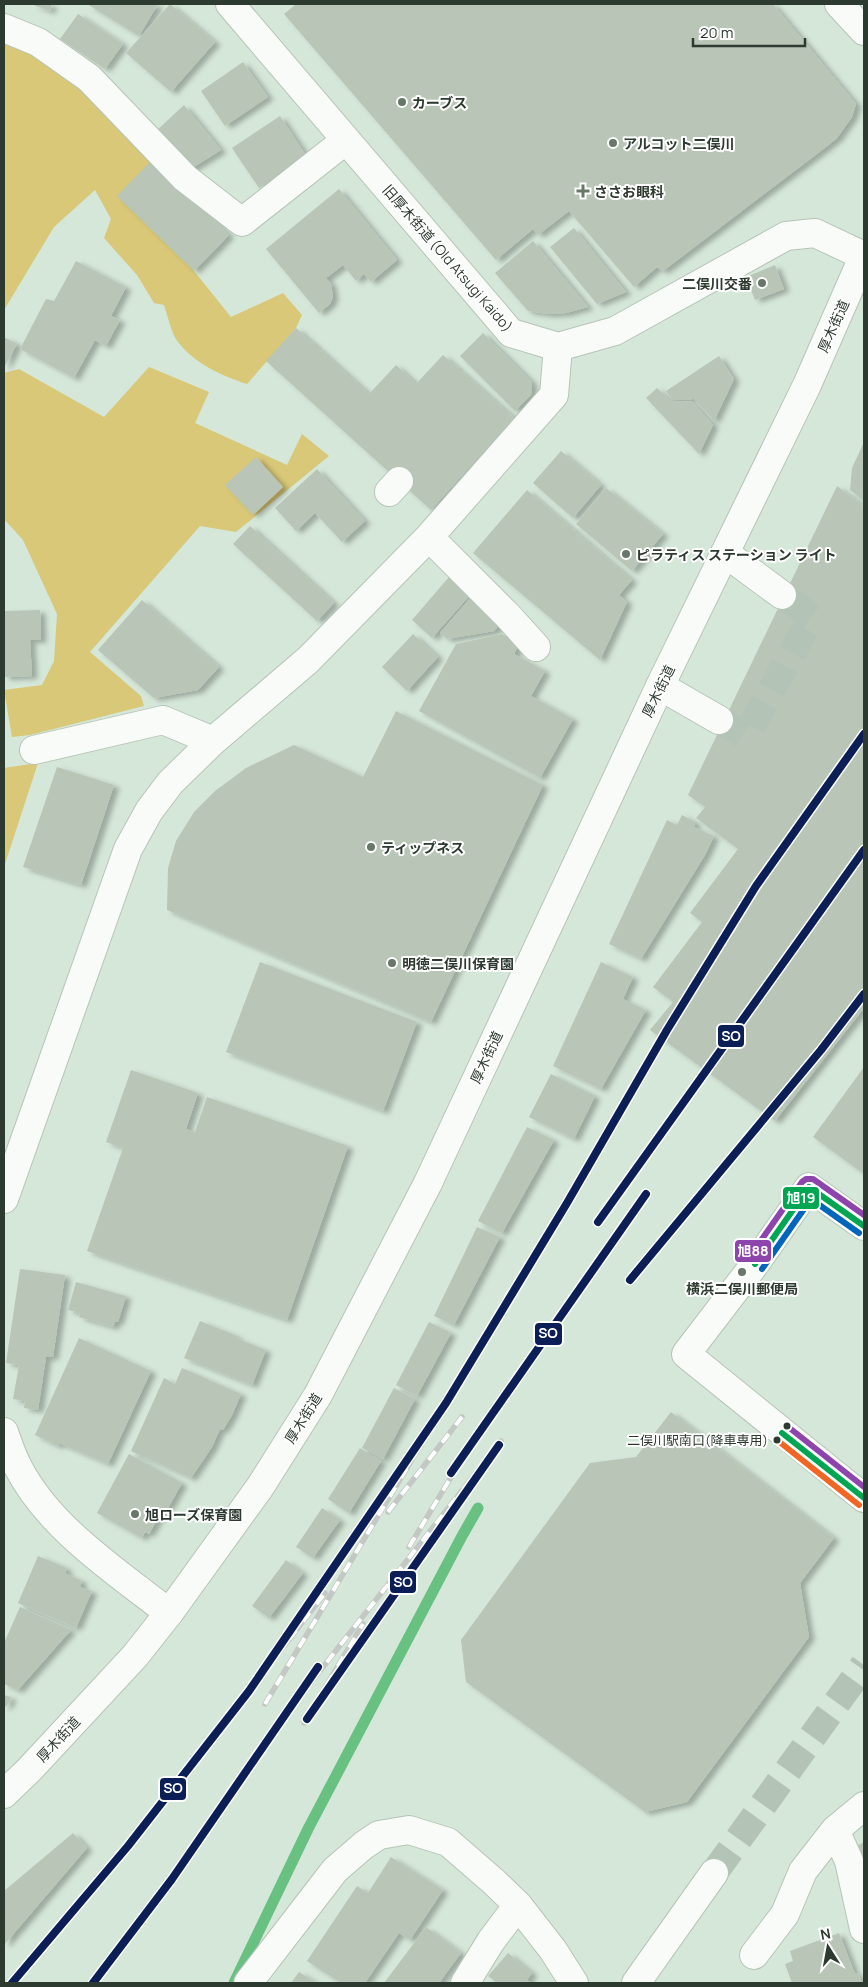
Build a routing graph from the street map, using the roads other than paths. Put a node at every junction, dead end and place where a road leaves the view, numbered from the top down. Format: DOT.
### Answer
graph roads {
  1 [pos="230,4"];
  2 [pos="839,4"];
  3 [pos="4,28"];
  4 [pos="864,31"];
  5 [pos="346,140"];
  6 [pos="864,256"];
  7 [pos="558,347"];
  8 [pos="427,529"];
  9 [pos="726,553"];
  10 [pos="782,594"];
  11 [pos="536,648"];
  12 [pos="660,686"];
  13 [pos="720,720"];
  14 [pos="213,741"];
  15 [pos="34,750"];
  16 [pos="4,1199"];
  17 [pos="864,1226"];
  18 [pos="4,1432"];
  19 [pos="864,1498"];
  20 [pos="169,1613"];
  21 [pos="4,1794"];
  22 [pos="864,1806"];
  23 [pos="835,1830"];
  24 [pos="714,1873"];
  25 [pos="518,1905"];
  26 [pos="864,1929"];
  27 [pos="754,1955"];
  28 [pos="248,1983"];
  29 [pos="464,1983"];
  30 [pos="574,1983"];
  31 [pos="636,1983"];
  1 -- 5 [label="street, 旧厚木街道 (Old Atsugi Kaido)"];
  2 -- 4 [label="street"];
  3 -- 5 [label="street"];
  5 -- 7 [label="street, 旧厚木街道 (Old Atsugi Kaido)"];
  6 -- 7 [label="street"];
  6 -- 9 [label="street, 厚木街道"];
  7 -- 8 [label="street"];
  8 -- 11 [label="street"];
  8 -- 14 [label="street"];
  9 -- 10 [label="street"];
  9 -- 12 [label="street, 厚木街道"];
  12 -- 13 [label="street"];
  12 -- 20 [label="street, 厚木街道"];
  14 -- 15 [label="street"];
  14 -- 16 [label="street"];
  17 -- 19 [label="street"];
  18 -- 20 [label="street"];
  20 -- 21 [label="street, 厚木街道"];
  22 -- 23 [label="street"];
  23 -- 26 [label="street"];
  23 -- 27 [label="street"];
  24 -- 31 [label="street"];
  25 -- 28 [label="street"];
  25 -- 29 [label="street"];
  25 -- 30 [label="street"];
}
